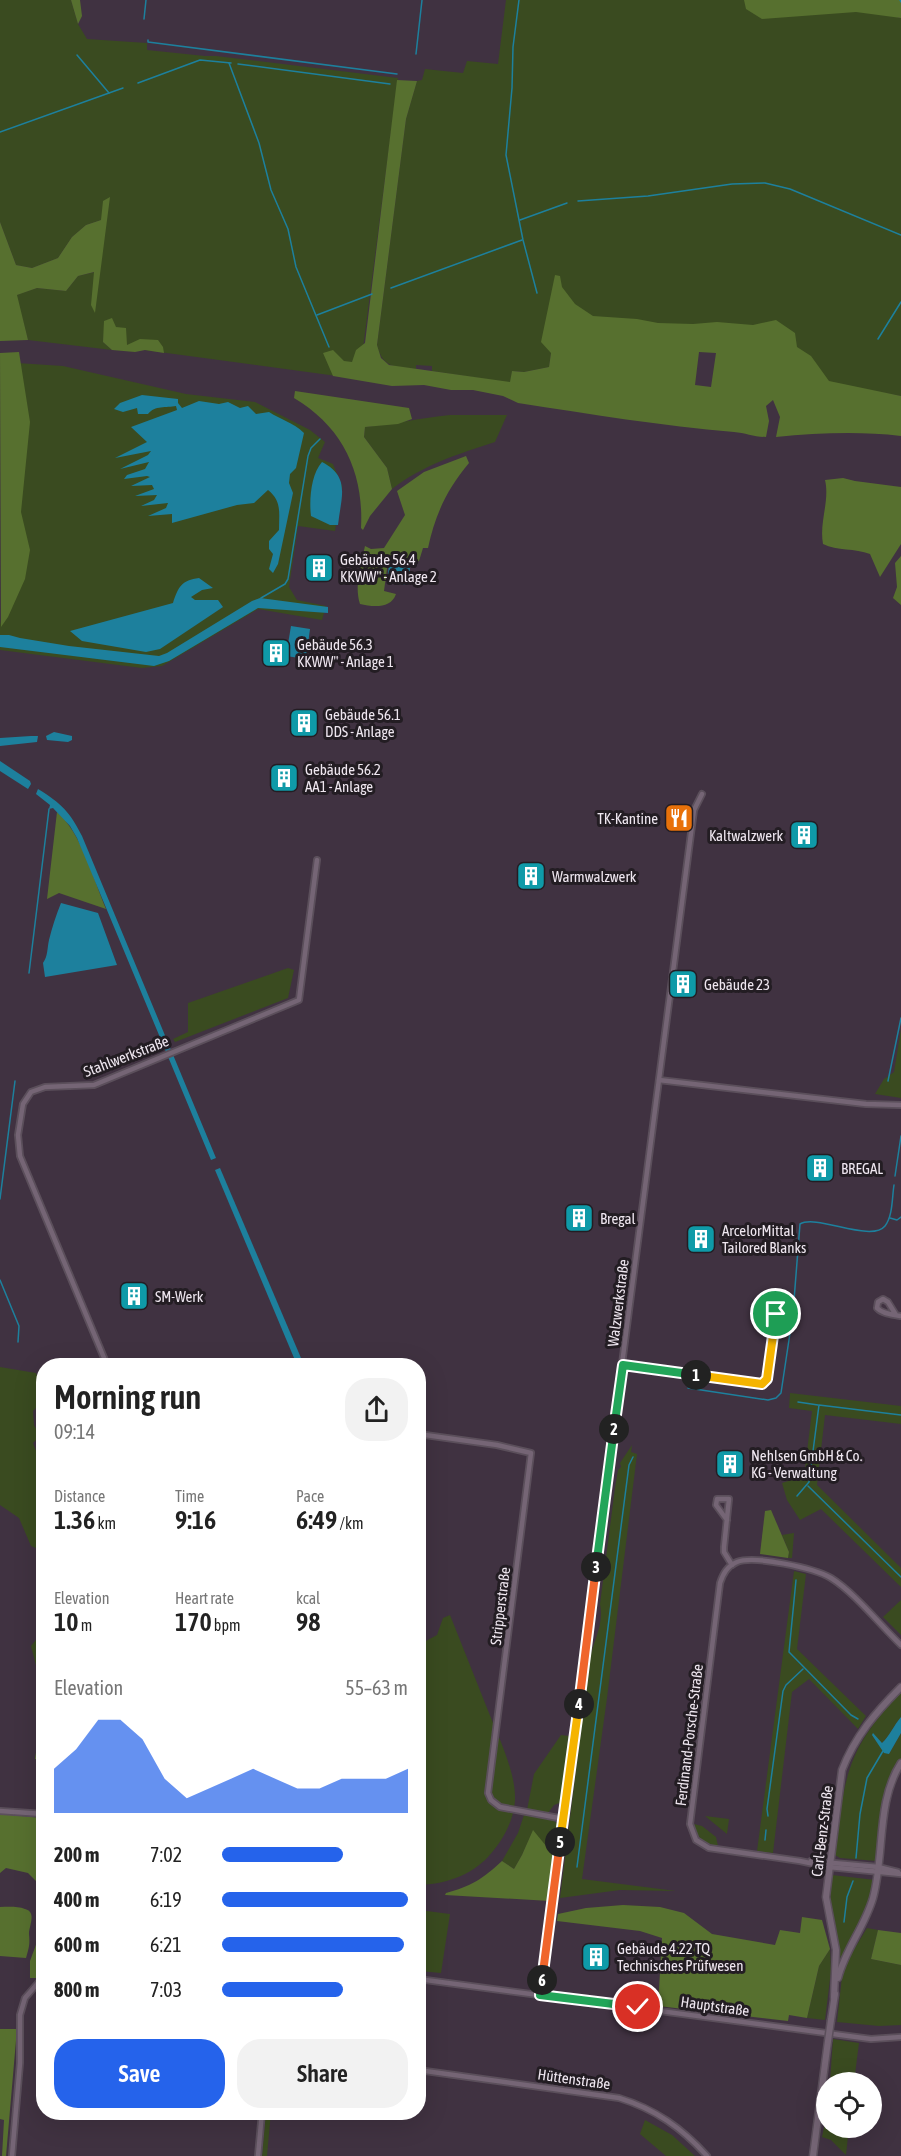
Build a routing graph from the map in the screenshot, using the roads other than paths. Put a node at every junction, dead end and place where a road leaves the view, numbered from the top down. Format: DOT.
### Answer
graph roads {
  1 [pos="702,794"];
  2 [pos="317,860"];
  3 [pos="659,1080"];
  4 [pos="901,1105"];
  5 [pos="773,1302"];
  6 [pos="103,1358"];
  7 [pos="623,1365"];
  8 [pos="426,1435"];
  9 [pos="727,1520"];
  10 [pos="732,1565"];
  11 [pos="900,1645"];
  12 [pos="901,1687"];
  13 [pos="901,1763"];
  14 [pos="0,1811"];
  15 [pos="36,1813"];
  16 [pos="564,1819"];
  17 [pos="830,1864"];
  18 [pos="878,1870"];
  19 [pos="901,1873"];
  20 [pos="426,1980"];
  21 [pos="36,1984"];
  22 [pos="540,1995"];
  23 [pos="834,1997"];
  24 [pos="901,2037"];
  25 [pos="426,2071"];
  26 [pos="261,2120"];
  27 [pos="12,2156"];
  28 [pos="258,2156"];
  29 [pos="707,2156"];
  30 [pos="813,2156"];
  1 -- 3 [label="street, Walzwerkstraße"];
  2 -- 6 [label="street, Stahlwerkstraße"];
  3 -- 4 [label="street"];
  3 -- 7 [label="street, Walzwerkstraße"];
  5 -- 7 [label="street"];
  7 -- 16 [label="street, Walzwerkstraße"];
  8 -- 16 [label="street, Stripperstraße"];
  9 -- 9 [label="street"];
  9 -- 10 [label="street"];
  10 -- 11 [label="street"];
  10 -- 17 [label="street, Ferdinand-Porsche-Straße"];
  12 -- 17 [label="street, Carl-Benz-Straße"];
  13 -- 18 [label="street, Carl-Benz-Straße"];
  14 -- 15 [label="street"];
  16 -- 22 [label="street, Walzwerkstraße"];
  17 -- 18 [label="street, Ferdinand-Porsche-Straße"];
  17 -- 23 [label="street, Carl-Benz-Straße"];
  18 -- 19 [label="street, Ferdinand-Porsche-Straße"];
  18 -- 23 [label="street, Carl-Benz-Straße"];
  20 -- 22 [label="street, Hauptstraße"];
  21 -- 27 [label="street"];
  22 -- 24 [label="street, Hauptstraße"];
  23 -- 30 [label="street, Carl-Benz-Straße, bridge"];
  25 -- 29 [label="street, Hüttenstraße"];
  26 -- 28 [label="street"];
}
